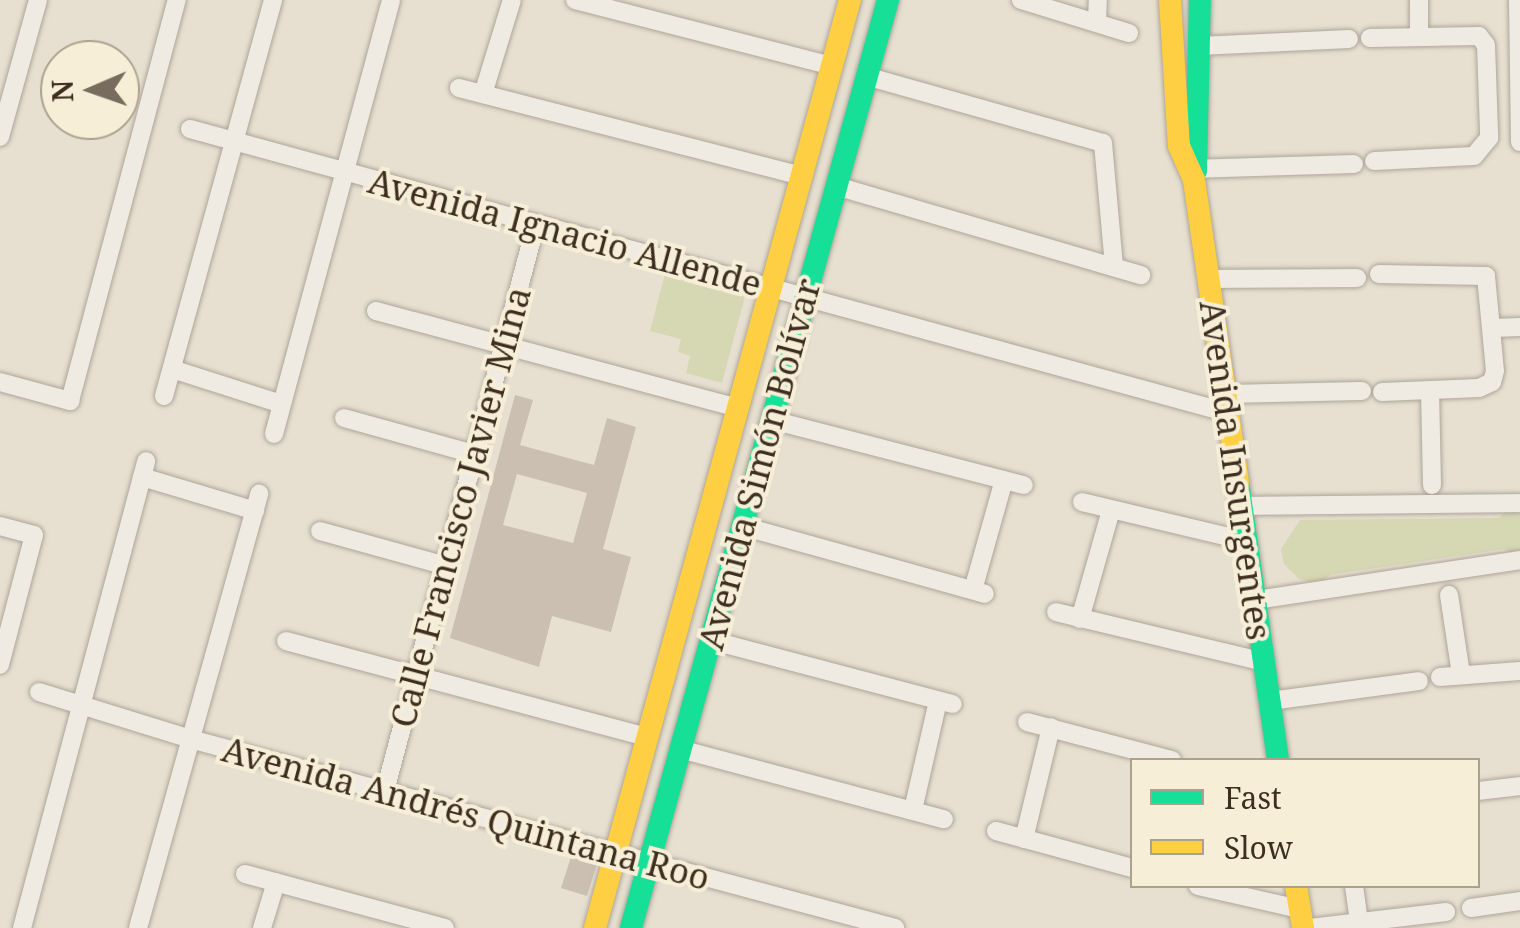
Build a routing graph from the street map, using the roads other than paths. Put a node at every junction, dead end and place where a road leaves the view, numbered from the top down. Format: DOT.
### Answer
graph roads {
  1 [pos="38,0"];
  2 [pos="176,0"];
  3 [pos="273,0"];
  4 [pos="391,0"];
  5 [pos="512,0"];
  6 [pos="575,0"];
  7 [pos="850,0"];
  8 [pos="888,0"];
  9 [pos="1021,0"];
  10 [pos="1098,0"];
  11 [pos="1170,0"];
  12 [pos="1200,0"];
  13 [pos="1419,0"];
  14 [pos="1518,0"];
  15 [pos="1097,23"];
  16 [pos="1129,32"];
  17 [pos="1420,36"];
  18 [pos="1370,38"];
  19 [pos="1349,39"];
  20 [pos="1198,46"];
  21 [pos="832,66"];
  22 [pos="866,76"];
  23 [pos="459,88"];
  24 [pos="482,94"];
  25 [pos="1518,101"];
  26 [pos="1488,102"];
  27 [pos="190,129"];
  28 [pos="0,137"];
  29 [pos="234,141"];
  30 [pos="1520,142"];
  31 [pos="1374,161"];
  32 [pos="1354,164"];
  33 [pos="344,171"];
  34 [pos="1193,173"];
  35 [pos="802,176"];
  36 [pos="836,186"];
  37 [pos="536,224"];
  38 [pos="1114,266"];
  39 [pos="1141,274"];
  40 [pos="1379,274"];
  41 [pos="1357,278"];
  42 [pos="1209,279"];
  43 [pos="771,288"];
  44 [pos="805,298"];
  45 [pos="376,312"];
  46 [pos="1520,327"];
  47 [pos="1492,328"];
  48 [pos="502,343"];
  49 [pos="172,369"];
  50 [pos="0,382"];
  51 [pos="1430,390"];
  52 [pos="1362,392"];
  53 [pos="1382,392"];
  54 [pos="164,396"];
  55 [pos="282,404"];
  56 [pos="1227,404"];
  57 [pos="738,408"];
  58 [pos="344,418"];
  59 [pos="772,420"];
  60 [pos="274,434"];
  61 [pos="474,454"];
  62 [pos="1004,480"];
  63 [pos="1024,485"];
  64 [pos="1432,485"];
  65 [pos="1082,502"];
  66 [pos="1520,503"];
  67 [pos="1242,506"];
  68 [pos="1110,510"];
  69 [pos="0,526"];
  70 [pos="742,526"];
  71 [pos="320,531"];
  72 [pos="1246,541"];
  73 [pos="1520,560"];
  74 [pos="446,566"];
  75 [pos="694,570"];
  76 [pos="727,581"];
  77 [pos="1449,595"];
  78 [pos="1256,600"];
  79 [pos="1056,612"];
  80 [pos="1080,619"];
  81 [pos="710,640"];
  82 [pos="286,641"];
  83 [pos="1264,662"];
  84 [pos="0,665"];
  85 [pos="1520,671"];
  86 [pos="1461,674"];
  87 [pos="417,677"];
  88 [pos="1440,677"];
  89 [pos="1419,681"];
  90 [pos="39,692"];
  91 [pos="1270,701"];
  92 [pos="84,706"];
  93 [pos="1026,722"];
  94 [pos="1051,727"];
  95 [pos="648,737"];
  96 [pos="194,740"];
  97 [pos="680,749"];
  98 [pos="1165,758"];
  99 [pos="1278,758"];
  100 [pos="1520,786"];
  101 [pos="384,791"];
  102 [pos="1480,792"];
  103 [pos="913,810"];
  104 [pos="944,819"];
  105 [pos="996,831"];
  106 [pos="1024,838"];
  107 [pos="616,854"];
  108 [pos="649,862"];
  109 [pos="1130,867"];
  110 [pos="245,874"];
  111 [pos="276,882"];
  112 [pos="1204,888"];
  113 [pos="1296,888"];
  114 [pos="1354,888"];
  115 [pos="1520,901"];
  116 [pos="1471,908"];
  117 [pos="1446,912"];
  118 [pos="1304,922"];
  119 [pos="1359,922"];
  120 [pos="22,928"];
  121 [pos="138,928"];
  122 [pos="262,928"];
  123 [pos="445,928"];
  124 [pos="595,928"];
  125 [pos="632,928"];
  126 [pos="895,928"];
  1 -- 28 [label="street"];
  2 -- 50 [label="street"];
  3 -- 29 [label="street"];
  4 -- 33 [label="street"];
  5 -- 24 [label="street"];
  6 -- 21 [label="street"];
  7 -- 21 [label="main road, Avenida Simón Bolívar"];
  8 -- 22 [label="main road, Avenida Simón Bolívar"];
  9 -- 15 [label="street"];
  10 -- 15 [label="street"];
  11 -- 34 [label="main road, Avenida Insurgentes"];
  12 -- 20 [label="main road, Avenida Insurgentes"];
  13 -- 17 [label="street"];
  14 -- 25 [label="street"];
  15 -- 16 [label="street"];
  17 -- 18 [label="street"];
  17 -- 26 [label="street"];
  19 -- 20 [label="street"];
  20 -- 34 [label="main road, Avenida Insurgentes"];
  21 -- 35 [label="main road, Avenida Simón Bolívar"];
  22 -- 36 [label="main road, Avenida Simón Bolívar"];
  22 -- 38 [label="street"];
  23 -- 24 [label="street"];
  24 -- 35 [label="street"];
  25 -- 26 [label="street"];
  25 -- 30 [label="street"];
  26 -- 31 [label="street"];
  27 -- 29 [label="street, Avenida Ignacio Allende"];
  29 -- 33 [label="street, Avenida Ignacio Allende"];
  29 -- 49 [label="street"];
  32 -- 34 [label="street"];
  33 -- 37 [label="street, Avenida Ignacio Allende"];
  33 -- 55 [label="street"];
  34 -- 42 [label="main road, Avenida Insurgentes"];
  35 -- 43 [label="main road, Avenida Simón Bolívar"];
  36 -- 38 [label="street"];
  36 -- 44 [label="main road, Avenida Simón Bolívar"];
  37 -- 43 [label="street, Avenida Ignacio Allende"];
  37 -- 48 [label="street, Calle Francisco Javier Mina"];
  38 -- 39 [label="street"];
  40 -- 47 [label="street"];
  41 -- 42 [label="street"];
  42 -- 56 [label="main road, Avenida Insurgentes"];
  43 -- 44 [label="street, Avenida Ignacio Allende"];
  43 -- 57 [label="main road, Avenida Simón Bolívar"];
  44 -- 56 [label="street, Avenida Ignacio Allende"];
  44 -- 59 [label="main road, Avenida Simón Bolívar"];
  45 -- 48 [label="street"];
  46 -- 47 [label="street"];
  47 -- 51 [label="street"];
  48 -- 57 [label="street"];
  48 -- 61 [label="street, Calle Francisco Javier Mina"];
  49 -- 54 [label="street"];
  49 -- 55 [label="street"];
  51 -- 53 [label="street"];
  51 -- 64 [label="street"];
  52 -- 56 [label="street, Avenida Ignacio Allende"];
  55 -- 60 [label="street"];
  56 -- 67 [label="main road, Avenida Insurgentes"];
  57 -- 75 [label="main road, Avenida Simón Bolívar"];
  58 -- 61 [label="street"];
  59 -- 62 [label="street"];
  59 -- 70 [label="main road, Avenida Simón Bolívar"];
  61 -- 74 [label="street, Calle Francisco Javier Mina"];
  62 -- 63 [label="street"];
  62 -- 70 [label="street"];
  65 -- 68 [label="street"];
  66 -- 67 [label="street"];
  67 -- 72 [label="main road, Avenida Insurgentes"];
  68 -- 72 [label="street"];
  68 -- 80 [label="street"];
  69 -- 84 [label="street"];
  70 -- 76 [label="main road, Avenida Simón Bolívar"];
  71 -- 74 [label="street"];
  72 -- 78 [label="main road, Avenida Insurgentes"];
  73 -- 78 [label="street"];
  74 -- 87 [label="street, Calle Francisco Javier Mina"];
  75 -- 76 [label="main road"];
  75 -- 95 [label="main road, Avenida Simón Bolívar"];
  76 -- 81 [label="main road, Avenida Simón Bolívar"];
  77 -- 86 [label="street"];
  78 -- 83 [label="main road, Avenida Insurgentes"];
  79 -- 80 [label="street"];
  80 -- 83 [label="street"];
  81 -- 97 [label="main road, Avenida Simón Bolívar"];
  81 -- 103 [label="street"];
  82 -- 87 [label="street"];
  83 -- 91 [label="main road, Avenida Insurgentes"];
  85 -- 86 [label="street"];
  86 -- 88 [label="street"];
  87 -- 95 [label="street"];
  87 -- 101 [label="street, Calle Francisco Javier Mina"];
  89 -- 91 [label="street"];
  90 -- 92 [label="street, Avenida Andrés Quintana Roo"];
  91 -- 99 [label="main road, Avenida Insurgentes"];
  92 -- 96 [label="street, Avenida Andrés Quintana Roo"];
  92 -- 96 [label="street"];
  92 -- 120 [label="street"];
  93 -- 94 [label="street"];
  94 -- 98 [label="street"];
  94 -- 106 [label="street"];
  95 -- 107 [label="main road, Avenida Simón Bolívar"];
  96 -- 101 [label="street, Avenida Andrés Quintana Roo"];
  96 -- 121 [label="street"];
  97 -- 103 [label="street"];
  97 -- 108 [label="main road, Avenida Simón Bolívar"];
  100 -- 102 [label="street"];
  101 -- 107 [label="street, Avenida Andrés Quintana Roo"];
  103 -- 104 [label="street"];
  105 -- 106 [label="street"];
  106 -- 109 [label="street"];
  107 -- 108 [label="street, Avenida Andrés Quintana Roo"];
  107 -- 124 [label="main road, Avenida Simón Bolívar"];
  108 -- 125 [label="main road, Avenida Simón Bolívar"];
  108 -- 126 [label="street, Avenida Andrés Quintana Roo"];
  110 -- 111 [label="street"];
  111 -- 122 [label="street"];
  111 -- 123 [label="street"];
  112 -- 118 [label="street"];
  113 -- 118 [label="main road"];
  114 -- 119 [label="street"];
  115 -- 116 [label="street"];
  117 -- 119 [label="street"];
  118 -- 119 [label="street"];
}
